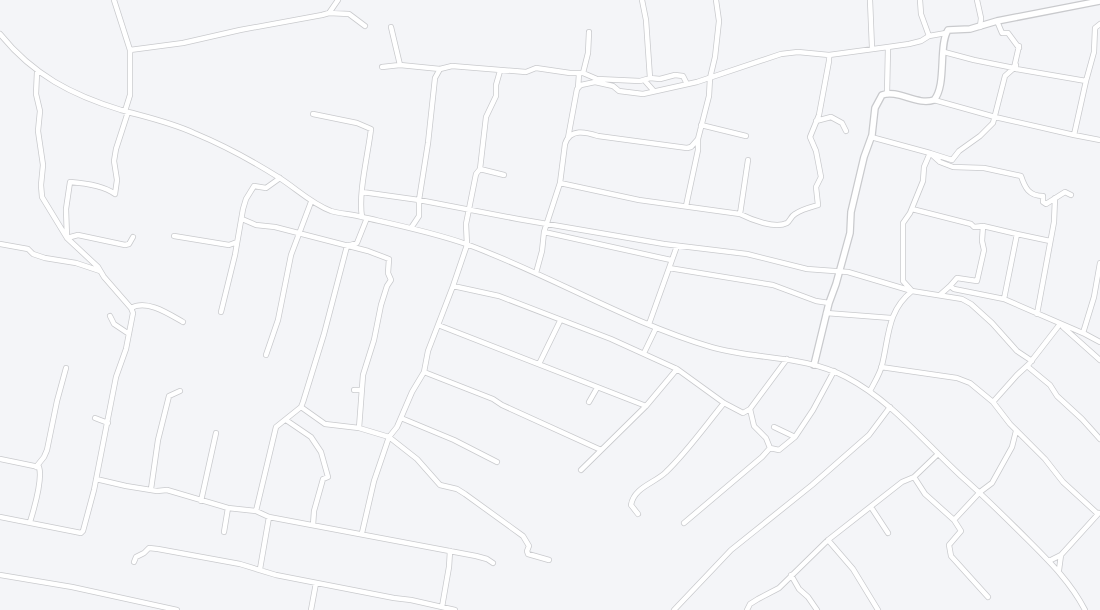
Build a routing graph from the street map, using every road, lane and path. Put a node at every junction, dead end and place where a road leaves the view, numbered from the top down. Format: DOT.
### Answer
graph roads {
  1 [pos="114,0"];
  2 [pos="333,0"];
  3 [pos="338,0"];
  4 [pos="642,0"];
  5 [pos="716,0"];
  6 [pos="870,0"];
  7 [pos="920,0"];
  8 [pos="978,0"];
  9 [pos="1100,1"];
  10 [pos="334,7"];
  11 [pos="329,13"];
  12 [pos="981,18"];
  13 [pos="997,21"];
  14 [pos="989,23"];
  15 [pos="1100,24"];
  16 [pos="366,26"];
  17 [pos="391,27"];
  18 [pos="980,27"];
  19 [pos="589,32"];
  20 [pos="946,33"];
  21 [pos="0,34"];
  22 [pos="929,36"];
  23 [pos="1019,46"];
  24 [pos="888,47"];
  25 [pos="872,48"];
  26 [pos="130,50"];
  27 [pos="944,52"];
  28 [pos="828,55"];
  29 [pos="400,65"];
  30 [pos="382,68"];
  31 [pos="1014,68"];
  32 [pos="440,69"];
  33 [pos="500,71"];
  34 [pos="37,72"];
  35 [pos="581,74"];
  36 [pos="650,78"];
  37 [pos="710,78"];
  38 [pos="645,81"];
  39 [pos="1086,81"];
  40 [pos="687,84"];
  41 [pos="577,89"];
  42 [pos="653,90"];
  43 [pos="887,94"];
  44 [pos="934,100"];
  45 [pos="127,111"];
  46 [pos="313,114"];
  47 [pos="995,117"];
  48 [pos="816,121"];
  49 [pos="701,126"];
  50 [pos="846,131"];
  51 [pos="1074,135"];
  52 [pos="746,136"];
  53 [pos="871,137"];
  54 [pos="568,138"];
  55 [pos="698,139"];
  56 [pos="1100,140"];
  57 [pos="930,153"];
  58 [pos="748,160"];
  59 [pos="480,170"];
  60 [pos="504,175"];
  61 [pos="280,178"];
  62 [pos="560,183"];
  63 [pos="362,192"];
  64 [pos="1071,195"];
  65 [pos="1055,198"];
  66 [pos="419,200"];
  67 [pos="311,202"];
  68 [pos="686,206"];
  69 [pos="912,209"];
  70 [pos="470,210"];
  71 [pos="740,214"];
  72 [pos="364,217"];
  73 [pos="242,219"];
  74 [pos="546,223"];
  75 [pos="983,226"];
  76 [pos="411,228"];
  77 [pos="544,232"];
  78 [pos="300,234"];
  79 [pos="1017,234"];
  80 [pos="133,236"];
  81 [pos="174,236"];
  82 [pos="67,238"];
  83 [pos="1050,241"];
  84 [pos="237,242"];
  85 [pos="0,244"];
  86 [pos="467,245"];
  87 [pos="347,246"];
  88 [pos="676,246"];
  89 [pos="671,260"];
  90 [pos="1100,263"];
  91 [pos="669,268"];
  92 [pos="100,271"];
  93 [pos="839,271"];
  94 [pos="536,273"];
  95 [pos="454,286"];
  96 [pos="950,286"];
  97 [pos="912,291"];
  98 [pos="1098,292"];
  99 [pos="942,294"];
  100 [pos="1004,299"];
  101 [pos="829,303"];
  102 [pos="131,308"];
  103 [pos="221,312"];
  104 [pos="826,314"];
  105 [pos="1037,314"];
  106 [pos="110,316"];
  107 [pos="891,318"];
  108 [pos="560,321"];
  109 [pos="184,322"];
  110 [pos="649,324"];
  111 [pos="1060,324"];
  112 [pos="438,325"];
  113 [pos="656,328"];
  114 [pos="1083,333"];
  115 [pos="129,334"];
  116 [pos="1100,342"];
  117 [pos="644,354"];
  118 [pos="266,355"];
  119 [pos="787,360"];
  120 [pos="1100,360"];
  121 [pos="1032,361"];
  122 [pos="539,364"];
  123 [pos="814,365"];
  124 [pos="1027,366"];
  125 [pos="881,367"];
  126 [pos="66,368"];
  127 [pos="677,369"];
  128 [pos="834,371"];
  129 [pos="424,372"];
  130 [pos="598,388"];
  131 [pos="180,390"];
  132 [pos="354,390"];
  133 [pos="360,390"];
  134 [pos="870,391"];
  135 [pos="589,402"];
  136 [pos="993,402"];
  137 [pos="724,403"];
  138 [pos="646,406"];
  139 [pos="301,407"];
  140 [pos="890,407"];
  141 [pos="750,409"];
  142 [pos="95,418"];
  143 [pos="401,418"];
  144 [pos="286,420"];
  145 [pos="108,422"];
  146 [pos="774,427"];
  147 [pos="359,428"];
  148 [pos="1016,431"];
  149 [pos="216,433"];
  150 [pos="795,436"];
  151 [pos="388,437"];
  152 [pos="1100,439"];
  153 [pos="770,448"];
  154 [pos="601,450"];
  155 [pos="938,454"];
  156 [pos="0,459"];
  157 [pos="497,462"];
  158 [pos="36,467"];
  159 [pos="581,470"];
  160 [pos="914,477"];
  161 [pos="96,479"];
  162 [pos="151,489"];
  163 [pos="980,492"];
  164 [pos="201,501"];
  165 [pos="871,506"];
  166 [pos="228,508"];
  167 [pos="256,511"];
  168 [pos="1099,513"];
  169 [pos="638,514"];
  170 [pos="0,517"];
  171 [pos="269,517"];
  172 [pos="954,520"];
  173 [pos="30,522"];
  174 [pos="684,523"];
  175 [pos="313,525"];
  176 [pos="224,532"];
  177 [pos="362,533"];
  178 [pos="888,533"];
  179 [pos="828,540"];
  180 [pos="450,551"];
  181 [pos="1062,555"];
  182 [pos="549,560"];
  183 [pos="1048,561"];
  184 [pos="134,562"];
  185 [pos="493,563"];
  186 [pos="260,569"];
  187 [pos="1058,570"];
  188 [pos="0,574"];
  189 [pos="791,575"];
  190 [pos="316,582"];
  191 [pos="988,597"];
  192 [pos="442,607"];
  193 [pos="177,610"];
  194 [pos="312,610"];
  195 [pos="455,610"];
  196 [pos="674,610"];
  197 [pos="747,610"];
  198 [pos="817,610"];
  199 [pos="878,610"];
  200 [pos="1085,610"];
  1 -- 26 [label="street"];
  2 -- 10 [label="street"];
  3 -- 10 [label="street"];
  4 -- 36 [label="street"];
  5 -- 37 [label="street"];
  6 -- 25 [label="street"];
  7 -- 22 [label="street"];
  8 -- 12 [label="street"];
  9 -- 13 [label="street"];
  10 -- 11 [label="street"];
  11 -- 16 [label="street"];
  11 -- 26 [label="street"];
  12 -- 14 [label="street"];
  12 -- 18 [label="street"];
  13 -- 14 [label="street"];
  13 -- 23 [label="street"];
  14 -- 18 [label="street"];
  15 -- 39 [label="street"];
  17 -- 29 [label="street"];
  18 -- 20 [label="street"];
  19 -- 35 [label="street"];
  20 -- 22 [label="street"];
  20 -- 27 [label="street"];
  21 -- 34 [label="street"];
  22 -- 24 [label="street"];
  23 -- 31 [label="street"];
  23 -- 39 [label="street"];
  24 -- 25 [label="street"];
  24 -- 43 [label="street"];
  25 -- 28 [label="street"];
  26 -- 45 [label="street"];
  27 -- 31 [label="street"];
  27 -- 44 [label="street"];
  28 -- 37 [label="street"];
  28 -- 48 [label="street"];
  29 -- 30 [label="street"];
  29 -- 32 [label="street"];
  31 -- 47 [label="street"];
  32 -- 33 [label="street"];
  32 -- 66 [label="street"];
  33 -- 35 [label="street"];
  33 -- 59 [label="street"];
  34 -- 45 [label="street"];
  34 -- 82 [label="street"];
  35 -- 38 [label="street"];
  35 -- 41 [label="street"];
  36 -- 38 [label="street"];
  36 -- 40 [label="street"];
  37 -- 40 [label="street"];
  37 -- 49 [label="street"];
  38 -- 42 [label="street"];
  39 -- 51 [label="street"];
  40 -- 42 [label="street"];
  41 -- 42 [label="street"];
  41 -- 54 [label="street"];
  43 -- 44 [label="street"];
  43 -- 53 [label="street"];
  44 -- 47 [label="street"];
  45 -- 61 [label="street"];
  45 -- 82 [label="street"];
  46 -- 63 [label="street"];
  47 -- 51 [label="street"];
  47 -- 57 [label="street"];
  48 -- 50 [label="street"];
  48 -- 71 [label="street"];
  49 -- 52 [label="street"];
  49 -- 55 [label="street"];
  51 -- 56 [label="street"];
  53 -- 57 [label="street"];
  53 -- 93 [label="street"];
  54 -- 55 [label="street"];
  54 -- 62 [label="street"];
  55 -- 68 [label="street"];
  57 -- 65 [label="street"];
  57 -- 69 [label="street"];
  58 -- 71 [label="street"];
  59 -- 60 [label="street"];
  59 -- 70 [label="street"];
  61 -- 67 [label="street"];
  61 -- 73 [label="street"];
  62 -- 68 [label="street"];
  62 -- 74 [label="street"];
  63 -- 66 [label="street"];
  63 -- 72 [label="street"];
  64 -- 65 [label="street"];
  65 -- 83 [label="street"];
  66 -- 70 [label="street"];
  66 -- 76 [label="street"];
  67 -- 72 [label="street"];
  67 -- 78 [label="street"];
  68 -- 71 [label="street"];
  69 -- 75 [label="street"];
  69 -- 97 [label="street"];
  70 -- 74 [label="street"];
  70 -- 86 [label="street"];
  72 -- 76 [label="street"];
  72 -- 87 [label="street"];
  73 -- 78 [label="street"];
  73 -- 84 [label="street"];
  74 -- 77 [label="street"];
  74 -- 88 [label="street"];
  75 -- 79 [label="street"];
  75 -- 96 [label="street"];
  76 -- 86 [label="street"];
  77 -- 89 [label="street"];
  77 -- 94 [label="street"];
  78 -- 87 [label="street"];
  78 -- 118 [label="street"];
  79 -- 83 [label="street"];
  79 -- 100 [label="street"];
  80 -- 82 [label="street"];
  81 -- 84 [label="street"];
  82 -- 92 [label="street"];
  83 -- 105 [label="street"];
  84 -- 103 [label="street"];
  85 -- 92 [label="street"];
  86 -- 94 [label="street"];
  86 -- 95 [label="street"];
  87 -- 133 [label="street"];
  87 -- 139 [label="street"];
  88 -- 89 [label="street"];
  88 -- 93 [label="street"];
  89 -- 91 [label="street"];
  90 -- 98 [label="street"];
  91 -- 101 [label="street"];
  91 -- 110 [label="street"];
  92 -- 102 [label="street"];
  93 -- 97 [label="street"];
  93 -- 101 [label="street"];
  94 -- 110 [label="street"];
  95 -- 108 [label="street"];
  95 -- 112 [label="street"];
  96 -- 99 [label="street"];
  96 -- 100 [label="street"];
  97 -- 99 [label="street"];
  97 -- 107 [label="street"];
  98 -- 114 [label="street"];
  99 -- 121 [label="street"];
  100 -- 105 [label="street"];
  101 -- 104 [label="street"];
  102 -- 109 [label="street"];
  102 -- 115 [label="street"];
  104 -- 107 [label="street"];
  104 -- 123 [label="street"];
  105 -- 111 [label="street"];
  106 -- 115 [label="street"];
  107 -- 125 [label="street"];
  108 -- 117 [label="street"];
  108 -- 122 [label="street"];
  110 -- 113 [label="street"];
  111 -- 114 [label="street"];
  111 -- 120 [label="street"];
  111 -- 121 [label="street"];
  112 -- 122 [label="street"];
  112 -- 129 [label="street"];
  113 -- 117 [label="street"];
  113 -- 119 [label="street"];
  114 -- 116 [label="street"];
  115 -- 145 [label="street"];
  117 -- 127 [label="street"];
  119 -- 123 [label="street"];
  119 -- 141 [label="street"];
  121 -- 124 [label="street"];
  122 -- 130 [label="street"];
  123 -- 128 [label="street"];
  124 -- 136 [label="street"];
  124 -- 152 [label="street"];
  125 -- 134 [label="street"];
  125 -- 136 [label="street"];
  126 -- 158 [label="street"];
  127 -- 137 [label="street"];
  127 -- 138 [label="street"];
  128 -- 134 [label="street"];
  128 -- 150 [label="street"];
  129 -- 143 [label="street"];
  129 -- 154 [label="street"];
  130 -- 135 [label="street"];
  130 -- 138 [label="street"];
  131 -- 162 [label="street"];
  132 -- 133 [label="street"];
  133 -- 147 [label="street"];
  134 -- 140 [label="street"];
  136 -- 148 [label="street"];
  137 -- 141 [label="street"];
  137 -- 169 [label="street"];
  138 -- 154 [label="street"];
  139 -- 144 [label="street"];
  139 -- 147 [label="street"];
  140 -- 155 [label="street"];
  140 -- 196 [label="street"];
  141 -- 153 [label="street"];
  142 -- 145 [label="street"];
  143 -- 151 [label="street"];
  143 -- 157 [label="street"];
  144 -- 167 [label="street"];
  144 -- 175 [label="street"];
  145 -- 161 [label="street"];
  146 -- 150 [label="street"];
  147 -- 151 [label="street"];
  148 -- 163 [label="street"];
  148 -- 168 [label="street"];
  149 -- 164 [label="street"];
  150 -- 153 [label="street"];
  151 -- 177 [label="street"];
  151 -- 182 [label="street"];
  153 -- 174 [label="street"];
  154 -- 159 [label="street"];
  155 -- 160 [label="street"];
  155 -- 163 [label="street"];
  156 -- 158 [label="street"];
  158 -- 173 [label="street"];
  160 -- 165 [label="street"];
  160 -- 172 [label="street"];
  161 -- 162 [label="street"];
  161 -- 173 [label="street"];
  162 -- 164 [label="street"];
  163 -- 172 [label="street"];
  163 -- 183 [label="street"];
  164 -- 166 [label="street"];
  165 -- 178 [label="street"];
  165 -- 179 [label="street"];
  166 -- 167 [label="street"];
  166 -- 176 [label="street"];
  167 -- 171 [label="street"];
  168 -- 181 [label="street"];
  170 -- 173 [label="street"];
  171 -- 175 [label="street"];
  171 -- 186 [label="street"];
  172 -- 191 [label="street"];
  175 -- 177 [label="street"];
  177 -- 180 [label="street"];
  179 -- 189 [label="street"];
  179 -- 199 [label="street"];
  180 -- 185 [label="street"];
  180 -- 192 [label="street"];
  181 -- 183 [label="street"];
  181 -- 187 [label="street"];
  183 -- 187 [label="street"];
  184 -- 186 [label="street"];
  186 -- 190 [label="street"];
  187 -- 200 [label="street"];
  188 -- 193 [label="street"];
  189 -- 197 [label="street"];
  189 -- 198 [label="street"];
  190 -- 192 [label="street"];
  190 -- 194 [label="street"];
  192 -- 195 [label="street"];
}
